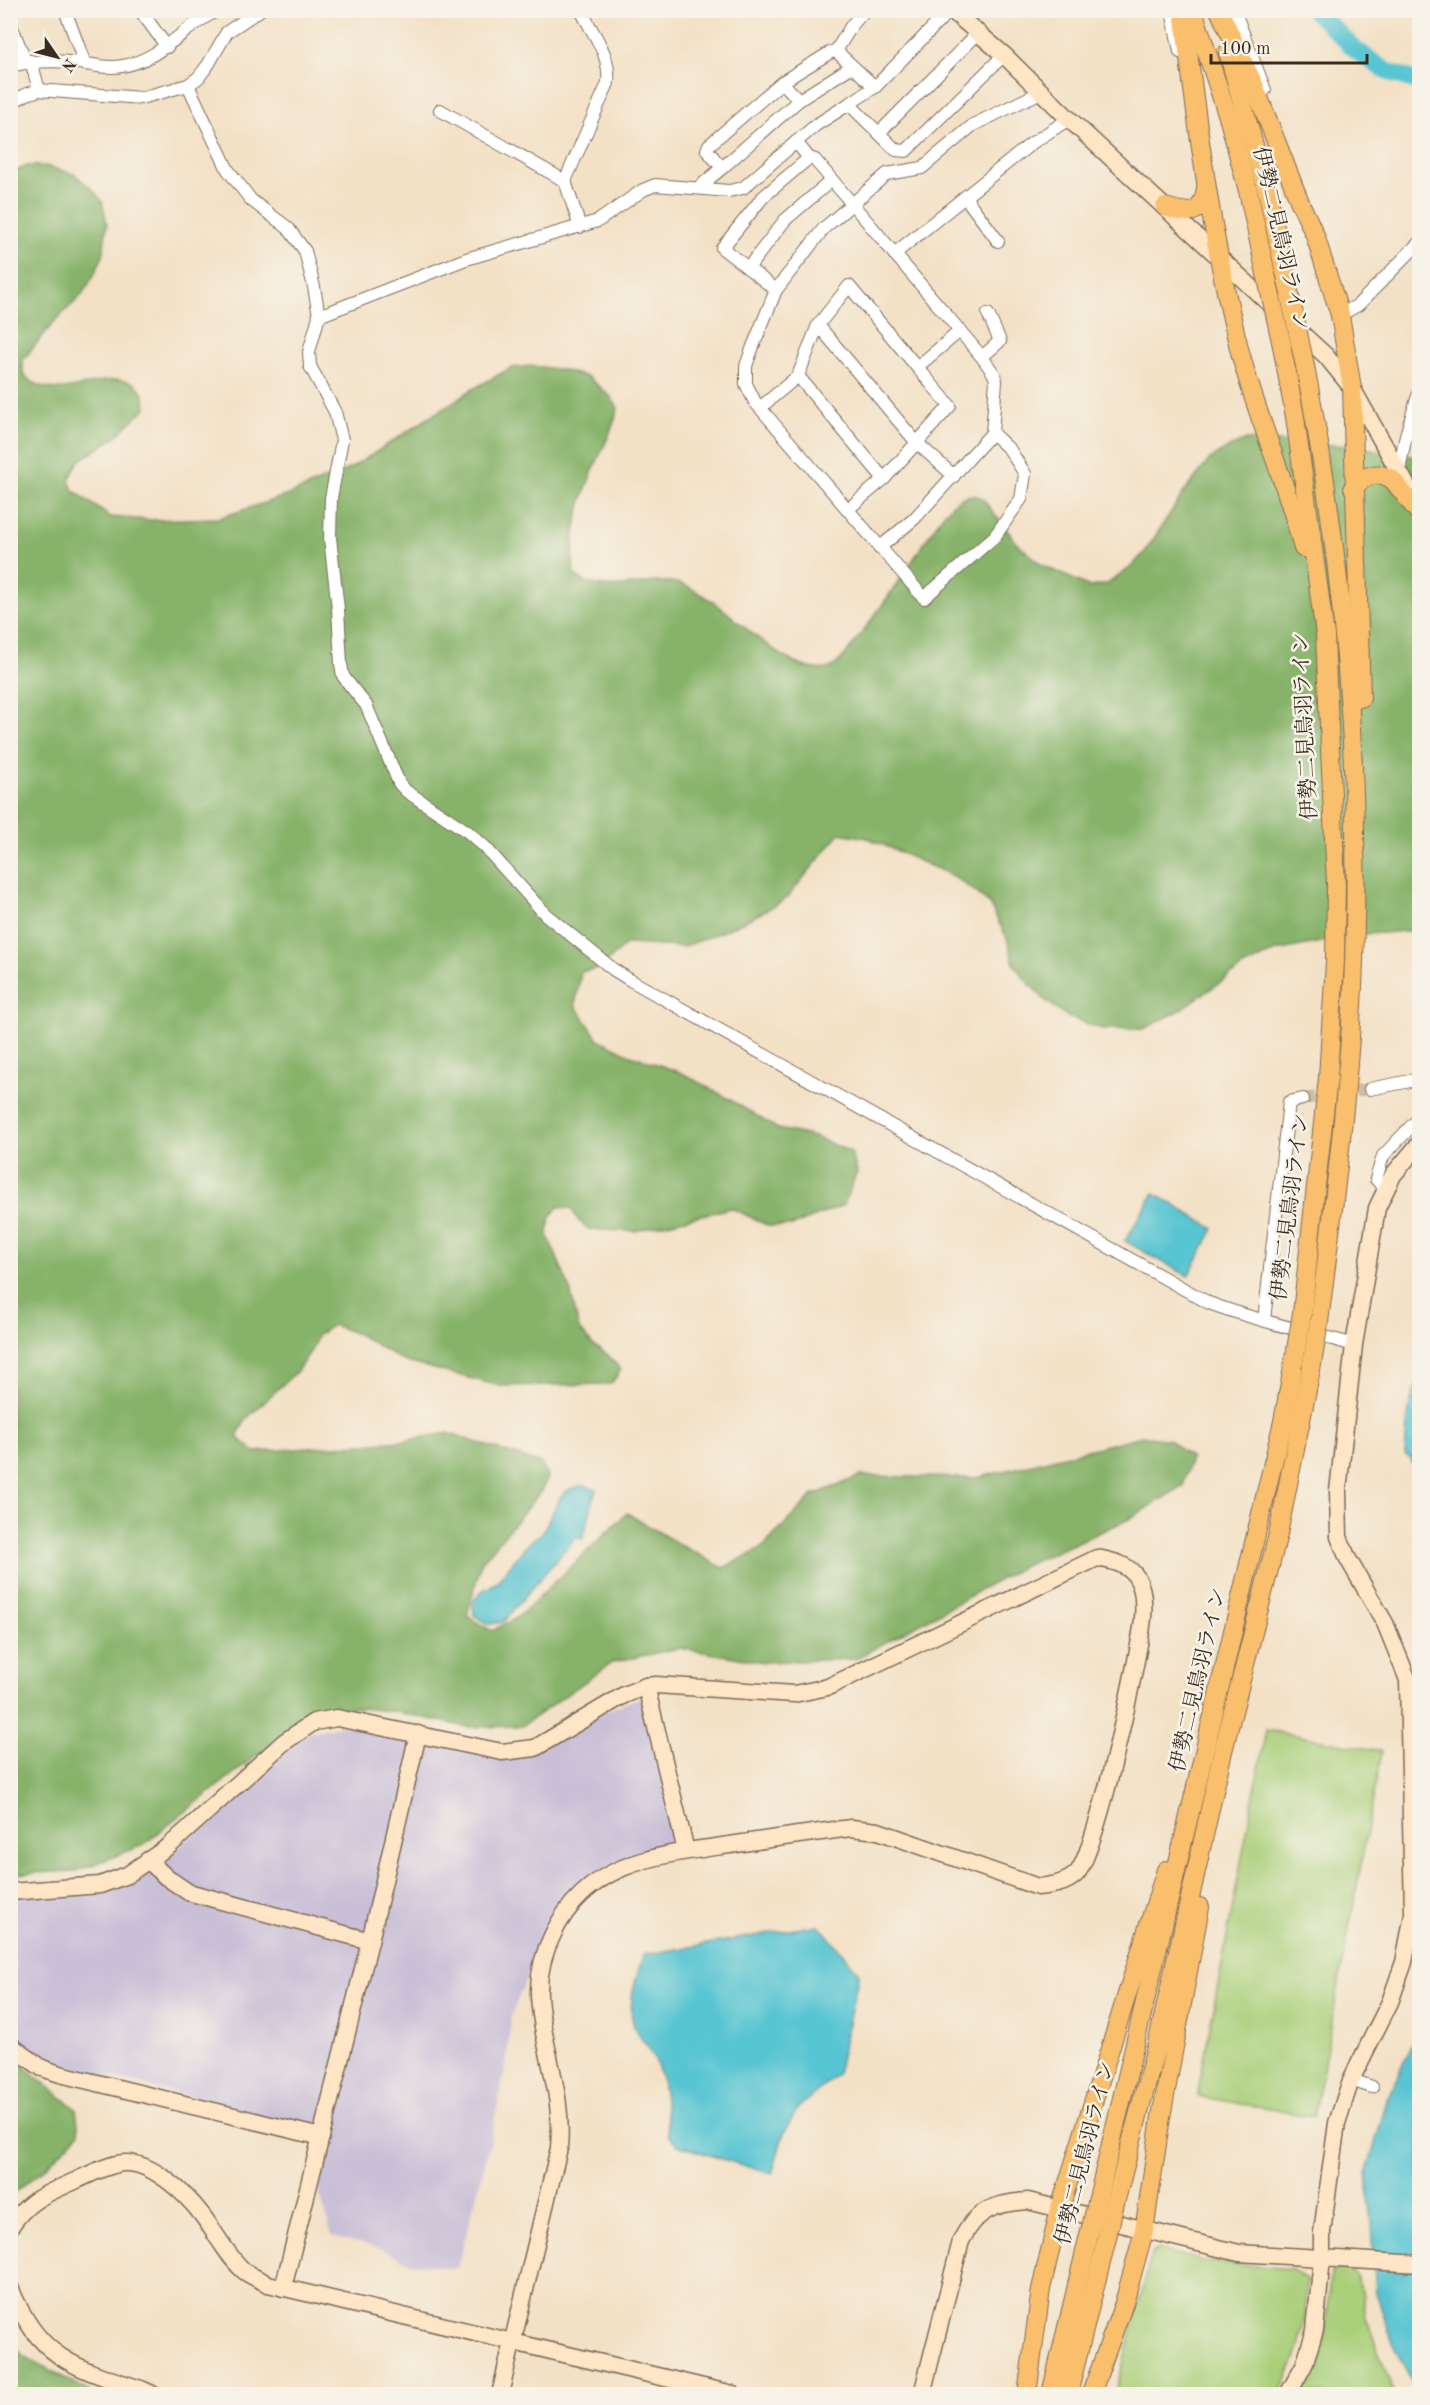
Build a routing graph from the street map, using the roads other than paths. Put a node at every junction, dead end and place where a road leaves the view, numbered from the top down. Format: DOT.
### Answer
graph roads {
  1 [pos="65,10"];
  2 [pos="140,10"];
  3 [pos="218,10"];
  4 [pos="260,10"];
  5 [pos="581,10"];
  6 [pos="865,10"];
  7 [pos="950,10"];
  8 [pos="1172,10"];
  9 [pos="1183,10"];
  10 [pos="1193,10"];
  11 [pos="1217,10"];
  12 [pos="1234,10"];
  13 [pos="10,23"];
  14 [pos="978,33"];
  15 [pos="166,47"];
  16 [pos="836,51"];
  17 [pos="1004,55"];
  18 [pos="28,62"];
  19 [pos="86,64"];
  20 [pos="10,66"];
  21 [pos="851,67"];
  22 [pos="1191,81"];
  23 [pos="782,82"];
  24 [pos="188,85"];
  25 [pos="875,87"];
  26 [pos="39,90"];
  27 [pos="1041,92"];
  28 [pos="798,100"];
  29 [pos="10,103"];
  30 [pos="849,104"];
  31 [pos="440,110"];
  32 [pos="1069,119"];
  33 [pos="879,133"];
  34 [pos="796,142"];
  35 [pos="809,158"];
  36 [pos="722,168"];
  37 [pos="832,180"];
  38 [pos="565,181"];
  39 [pos="1206,184"];
  40 [pos="698,188"];
  41 [pos="964,197"];
  42 [pos="853,205"];
  43 [pos="1165,207"];
  44 [pos="580,227"];
  45 [pos="1315,235"];
  46 [pos="998,241"];
  47 [pos="1419,242"];
  48 [pos="894,254"];
  49 [pos="1218,255"];
  50 [pos="748,268"];
  51 [pos="776,290"];
  52 [pos="988,314"];
  53 [pos="1340,315"];
  54 [pos="319,316"];
  55 [pos="819,325"];
  56 [pos="960,332"];
  57 [pos="982,357"];
  58 [pos="918,368"];
  59 [pos="798,376"];
  60 [pos="1352,388"];
  61 [pos="1419,389"];
  62 [pos="761,407"];
  63 [pos="992,433"];
  64 [pos="917,442"];
  65 [pos="1399,470"];
  66 [pos="954,476"];
  67 [pos="884,479"];
  68 [pos="1353,488"];
  69 [pos="1419,509"];
  70 [pos="847,510"];
  71 [pos="1419,514"];
  72 [pos="879,548"];
  73 [pos="1329,692"];
  74 [pos="1355,883"];
  75 [pos="1419,1079"];
  76 [pos="1370,1089"];
  77 [pos="1303,1099"];
  78 [pos="1419,1117"];
  79 [pos="1419,1143"];
  80 [pos="1385,1189"];
  81 [pos="1264,1320"];
  82 [pos="1354,1345"];
  83 [pos="646,1686"];
  84 [pos="418,1734"];
  85 [pos="1223,1751"];
  86 [pos="1189,1821"];
  87 [pos="686,1851"];
  88 [pos="148,1860"];
  89 [pos="10,1892"];
  90 [pos="370,1941"];
  91 [pos="10,2045"];
  92 [pos="1351,2080"];
  93 [pos="1372,2087"];
  94 [pos="321,2137"];
  95 [pos="1060,2208"];
  96 [pos="1104,2209"];
  97 [pos="10,2227"];
  98 [pos="1144,2231"];
  99 [pos="1322,2258"];
  100 [pos="1419,2264"];
  101 [pos="10,2287"];
  102 [pos="283,2288"];
  103 [pos="513,2343"];
  104 [pos="152,2394"];
  105 [pos="500,2394"];
  106 [pos="733,2394"];
  107 [pos="922,2394"];
  108 [pos="1027,2394"];
  109 [pos="1051,2394"];
  110 [pos="1068,2394"];
  111 [pos="1091,2394"];
  112 [pos="1288,2394"];
  1 -- 19 [label="street"];
  2 -- 15 [label="street"];
  3 -- 15 [label="street"];
  4 -- 24 [label="street"];
  5 -- 38 [label="street"];
  6 -- 16 [label="street"];
  7 -- 14 [label="street"];
  7 -- 25 [label="street"];
  8 -- 22 [label="street"];
  9 -- 22 [label="main road"];
  10 -- 73 [label="main road, 伊勢二見鳥羽ライン, bridge"];
  11 -- 45 [label="main road"];
  11 -- 74 [label="main road, 伊勢二見鳥羽ライン, bridge"];
  12 -- 45 [label="street"];
  13 -- 18 [label="street"];
  14 -- 17 [label="street"];
  14 -- 33 [label="street"];
  15 -- 19 [label="street"];
  16 -- 21 [label="street"];
  16 -- 23 [label="street"];
  17 -- 27 [label="street"];
  17 -- 33 [label="street"];
  18 -- 19 [label="street"];
  18 -- 20 [label="street"];
  18 -- 26 [label="street"];
  21 -- 25 [label="street"];
  21 -- 28 [label="street"];
  22 -- 39 [label="main road"];
  23 -- 28 [label="street"];
  23 -- 36 [label="street"];
  24 -- 26 [label="street"];
  24 -- 54 [label="street"];
  25 -- 30 [label="street"];
  26 -- 29 [label="street"];
  27 -- 32 [label="street"];
  27 -- 42 [label="street"];
  28 -- 36 [label="street"];
  30 -- 33 [label="street"];
  30 -- 34 [label="street"];
  31 -- 38 [label="street"];
  32 -- 41 [label="street"];
  32 -- 43 [label="street"];
  34 -- 35 [label="street"];
  34 -- 40 [label="street"];
  35 -- 37 [label="street"];
  35 -- 50 [label="street"];
  36 -- 40 [label="street"];
  37 -- 42 [label="street"];
  37 -- 50 [label="street"];
  38 -- 44 [label="street"];
  39 -- 43 [label="main road"];
  39 -- 49 [label="main road"];
  40 -- 44 [label="street"];
  41 -- 46 [label="street"];
  41 -- 48 [label="street"];
  42 -- 48 [label="street"];
  42 -- 51 [label="street"];
  43 -- 49 [label="street"];
  44 -- 54 [label="street"];
  45 -- 53 [label="main road"];
  47 -- 53 [label="street"];
  48 -- 56 [label="street"];
  49 -- 60 [label="street"];
  49 -- 73 [label="main road"];
  50 -- 51 [label="street"];
  51 -- 62 [label="street"];
  52 -- 57 [label="street"];
  53 -- 60 [label="main road"];
  54 -- 81 [label="street"];
  55 -- 58 [label="street"];
  55 -- 59 [label="street"];
  55 -- 64 [label="street"];
  56 -- 57 [label="street"];
  56 -- 58 [label="street"];
  57 -- 63 [label="street"];
  58 -- 64 [label="street"];
  59 -- 62 [label="street"];
  59 -- 67 [label="street"];
  60 -- 65 [label="street"];
  60 -- 68 [label="main road"];
  61 -- 65 [label="street"];
  62 -- 70 [label="street"];
  63 -- 66 [label="street"];
  63 -- 72 [label="street"];
  64 -- 66 [label="street"];
  64 -- 67 [label="street"];
  65 -- 69 [label="street"];
  66 -- 72 [label="street"];
  67 -- 70 [label="street"];
  68 -- 71 [label="main road"];
  68 -- 74 [label="main road"];
  70 -- 72 [label="street"];
  73 -- 86 [label="main road, 伊勢二見鳥羽ライン, bridge"];
  74 -- 85 [label="main road, 伊勢二見鳥羽ライン, bridge"];
  75 -- 76 [label="street"];
  77 -- 81 [label="street"];
  78 -- 80 [label="street"];
  79 -- 80 [label="street"];
  80 -- 82 [label="street"];
  81 -- 82 [label="street"];
  82 -- 92 [label="street"];
  83 -- 84 [label="street"];
  83 -- 87 [label="street"];
  83 -- 87 [label="street"];
  84 -- 88 [label="street"];
  84 -- 90 [label="street"];
  85 -- 96 [label="main road, 伊勢二見鳥羽ライン"];
  85 -- 98 [label="main road"];
  86 -- 95 [label="main road"];
  86 -- 96 [label="main road, 伊勢二見鳥羽ライン"];
  87 -- 103 [label="street"];
  88 -- 89 [label="street"];
  88 -- 90 [label="street"];
  90 -- 94 [label="street"];
  91 -- 94 [label="street"];
  92 -- 93 [label="street"];
  92 -- 99 [label="street"];
  94 -- 102 [label="street"];
  95 -- 98 [label="street"];
  95 -- 107 [label="street"];
  95 -- 108 [label="main road"];
  96 -- 109 [label="main road, 伊勢二見鳥羽ライン, bridge"];
  96 -- 110 [label="main road, 伊勢二見鳥羽ライン, bridge"];
  97 -- 102 [label="street"];
  98 -- 99 [label="street"];
  98 -- 111 [label="main road"];
  99 -- 100 [label="street"];
  99 -- 112 [label="street"];
  101 -- 104 [label="street"];
  102 -- 103 [label="street"];
  103 -- 105 [label="street"];
  103 -- 106 [label="street"];
}
